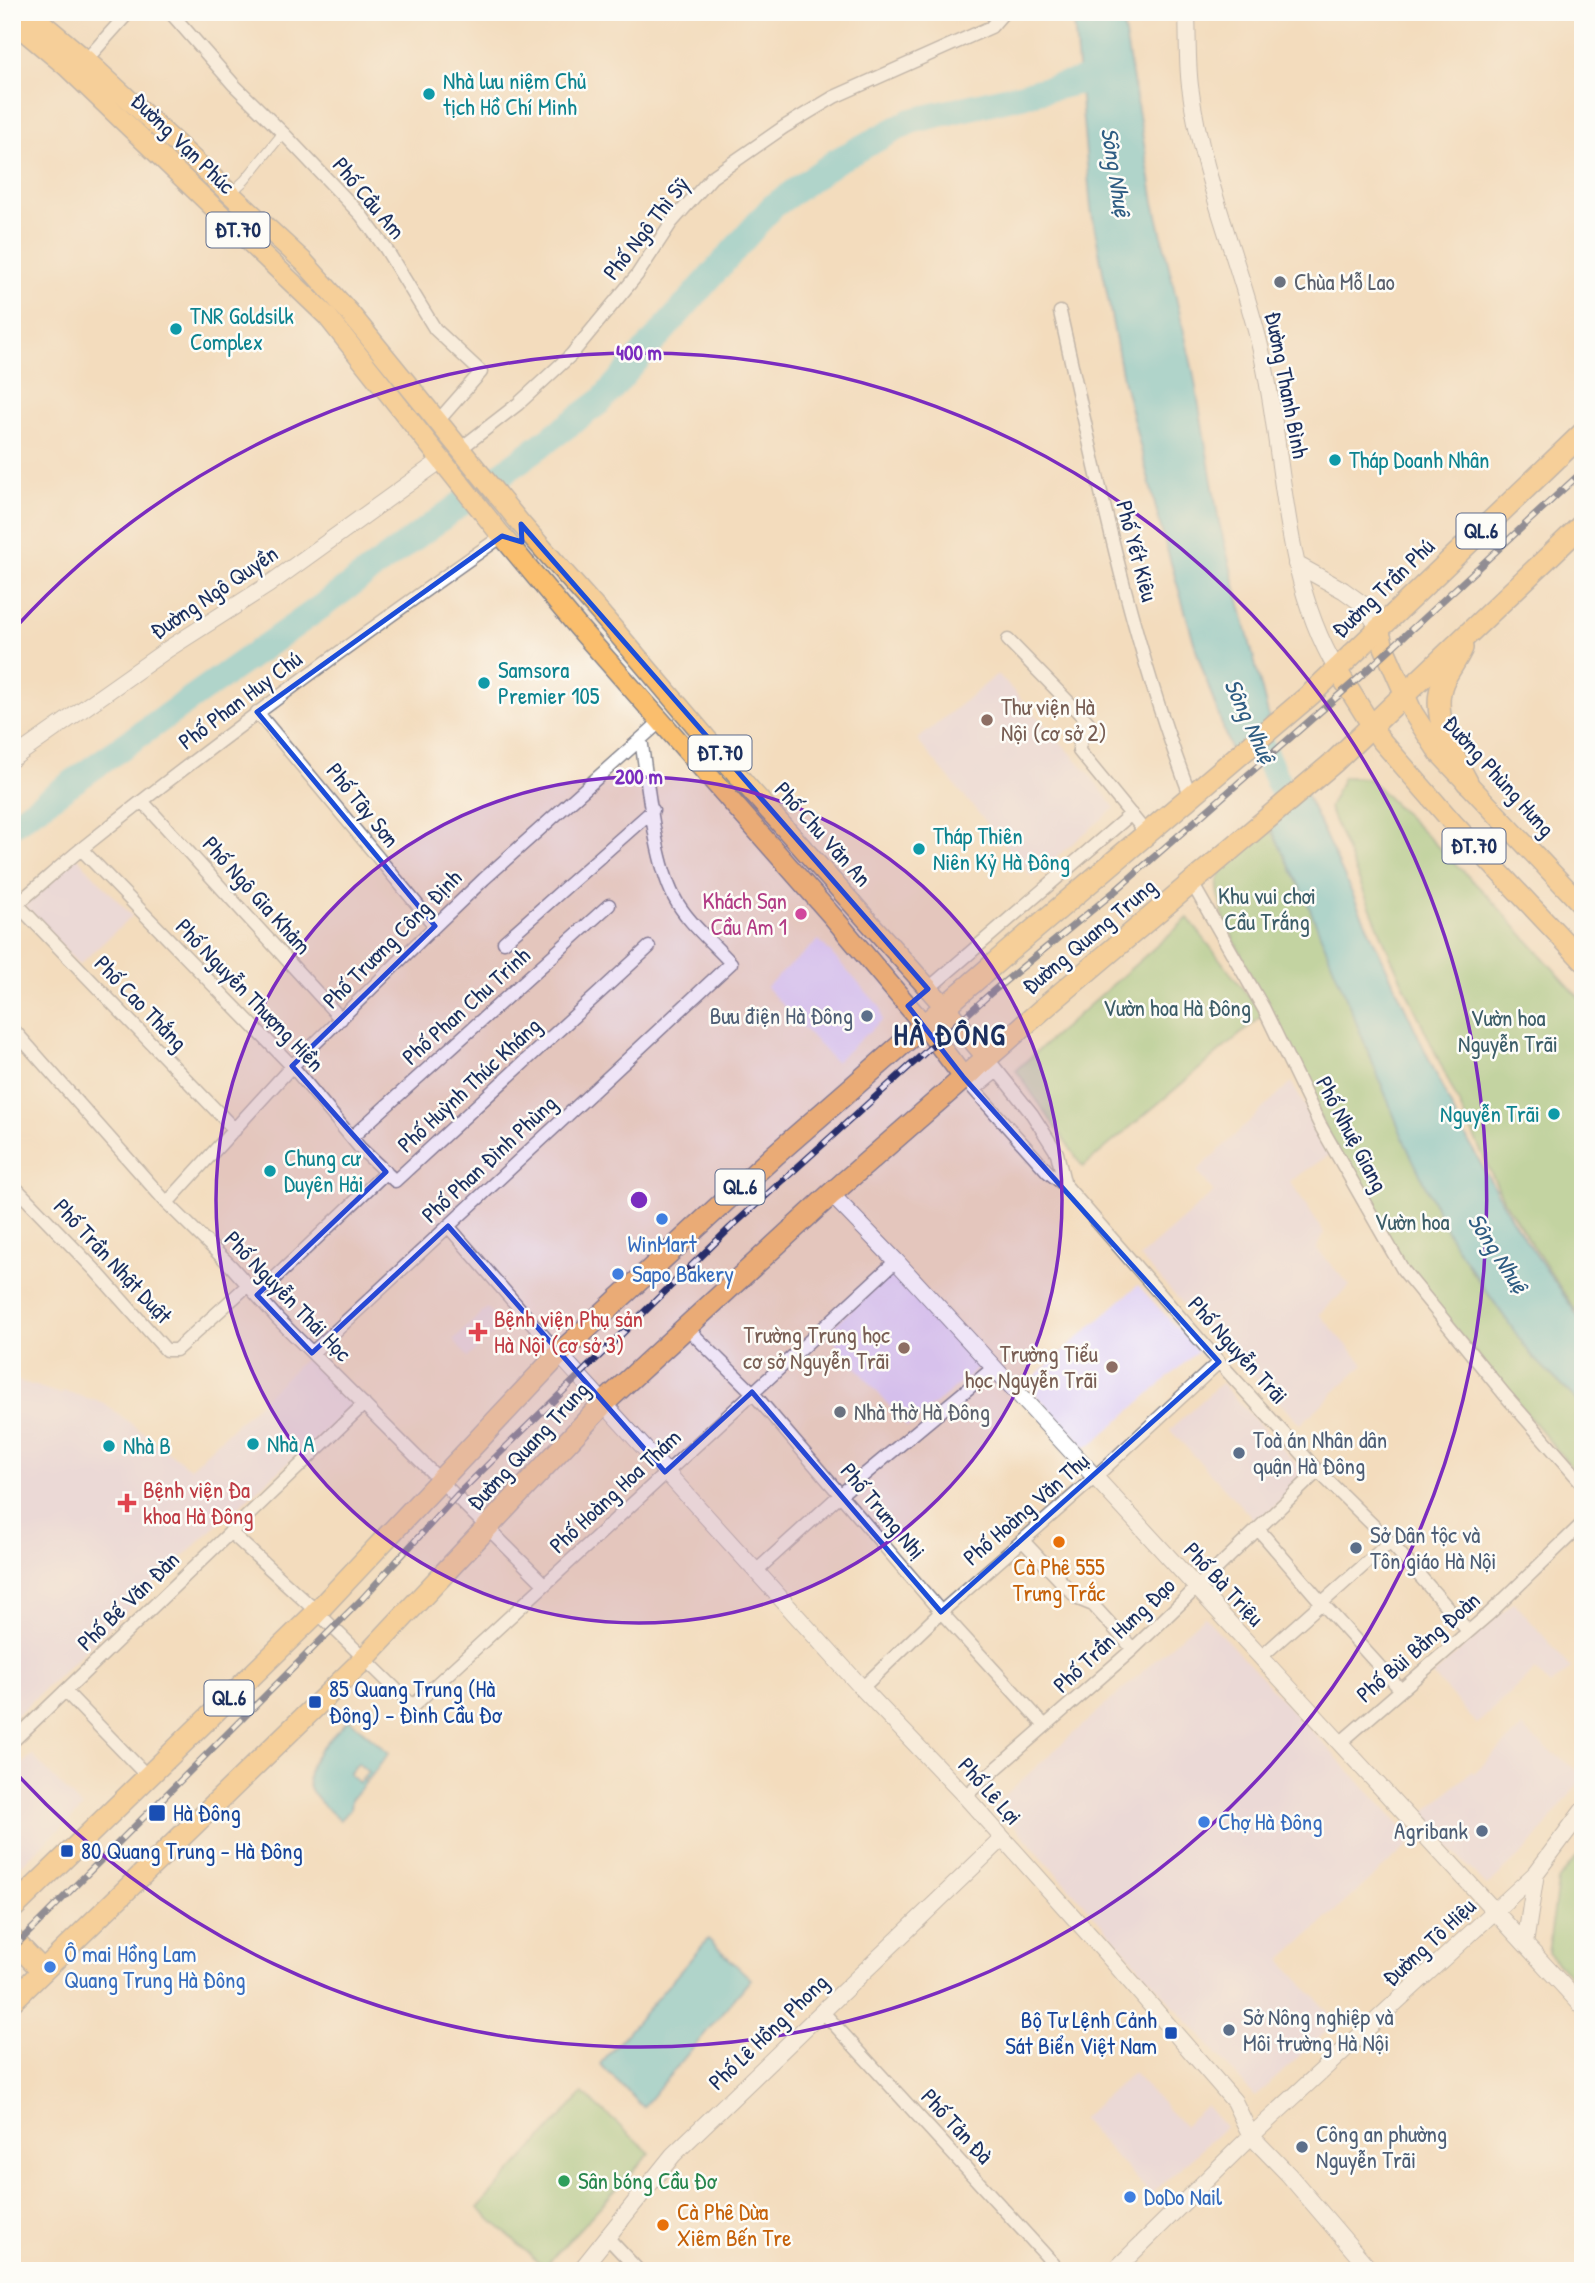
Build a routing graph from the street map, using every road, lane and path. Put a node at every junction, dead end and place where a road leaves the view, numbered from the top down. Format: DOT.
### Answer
graph roads {
  1 [pos="29,12"];
  2 [pos="130,12"];
  3 [pos="170,12"];
  4 [pos="1004,12"];
  5 [pos="1187,12"];
  6 [pos="12,21"];
  7 [pos="86,60"];
  8 [pos="281,136"];
  9 [pos="229,195"];
  10 [pos="1059,312"];
  11 [pos="374,343"];
  12 [pos="358,356"];
  13 [pos="438,421"];
  14 [pos="1581,438"];
  15 [pos="462,452"];
  16 [pos="444,465"];
  17 [pos="518,519"];
  18 [pos="1583,524"];
  19 [pos="499,533"];
  20 [pos="1296,564"];
  21 [pos="580,589"];
  22 [pos="560,606"];
  23 [pos="1379,629"];
  24 [pos="1468,634"];
  25 [pos="1008,640"];
  26 [pos="1336,670"];
  27 [pos="1405,694"];
  28 [pos="257,712"];
  29 [pos="662,720"];
  30 [pos="1372,726"];
  31 [pos="641,739"];
  32 [pos="12,759"];
  33 [pos="1466,782"];
  34 [pos="747,786"];
  35 [pos="1199,790"];
  36 [pos="730,800"];
  37 [pos="142,801"];
  38 [pos="653,810"];
  39 [pos="1131,814"];
  40 [pos="1147,834"];
  41 [pos="81,849"];
  42 [pos="1192,883"];
  43 [pos="609,905"];
  44 [pos="14,906"];
  45 [pos="1583,906"];
  46 [pos="435,926"];
  47 [pos="504,942"];
  48 [pos="649,947"];
  49 [pos="1583,961"];
  50 [pos="928,989"];
  51 [pos="908,1006"];
  52 [pos="945,1007"];
  53 [pos="341,1019"];
  54 [pos="924,1025"];
  55 [pos="12,1028"];
  56 [pos="992,1064"];
  57 [pos="292,1066"];
  58 [pos="969,1084"];
  59 [pos="235,1130"];
  60 [pos="352,1137"];
  61 [pos="386,1172"];
  62 [pos="12,1184"];
  63 [pos="1066,1186"];
  64 [pos="831,1194"];
  65 [pos="167,1203"];
  66 [pos="448,1226"];
  67 [pos="896,1261"];
  68 [pos="248,1285"];
  69 [pos="257,1296"];
  70 [pos="686,1327"];
  71 [pos="312,1353"];
  72 [pos="559,1354"];
  73 [pos="1219,1362"];
  74 [pos="993,1368"];
  75 [pos="752,1392"];
  76 [pos="364,1404"];
  77 [pos="604,1404"];
  78 [pos="1318,1471"];
  79 [pos="666,1472"];
  80 [pos="1095,1477"];
  81 [pos="439,1482"];
  82 [pos="1583,1484"];
  83 [pos="841,1494"];
  84 [pos="1583,1523"];
  85 [pos="487,1527"];
  86 [pos="1259,1530"];
  87 [pos="230,1532"];
  88 [pos="1023,1541"];
  89 [pos="1390,1542"];
  90 [pos="757,1571"];
  91 [pos="544,1584"];
  92 [pos="1196,1588"];
  93 [pos="1321,1602"];
  94 [pos="317,1612"];
  95 [pos="941,1612"];
  96 [pos="1468,1631"];
  97 [pos="1133,1649"];
  98 [pos="1261,1657"];
  99 [pos="364,1659"];
  100 [pos="862,1688"];
  101 [pos="1400,1689"];
  102 [pos="65,1690"];
  103 [pos="1045,1726"];
  104 [pos="12,1742"];
  105 [pos="1340,1743"];
  106 [pos="148,1777"];
  107 [pos="965,1796"];
  108 [pos="1583,1810"];
  109 [pos="1002,1839"];
  110 [pos="1536,1873"];
  111 [pos="12,1909"];
  112 [pos="1494,1913"];
  113 [pos="12,1940"];
  114 [pos="1525,1944"];
  115 [pos="43,1971"];
  116 [pos="12,2001"];
  117 [pos="1583,2007"];
  118 [pos="822,2011"];
  119 [pos="1251,2136"];
  120 [pos="607,2237"];
  121 [pos="580,2271"];
  122 [pos="639,2271"];
  123 [pos="1060,2271"];
  124 [pos="1114,2271"];
  125 [pos="1371,2271"];
  1 -- 7 [label="main road, Đường Vạn Phúc / ĐT.70"];
  2 -- 7 [label="street"];
  3 -- 8 [label="street, Phố Cầu Am"];
  4 -- 15 [label="street, Phố Ngô Thì Sỹ"];
  5 -- 20 [label="street, Đường Thanh Bình"];
  6 -- 12 [label="main road, Đường Vạn Phúc / ĐT.70"];
  7 -- 9 [label="main road, Đường Vạn Phúc / ĐT.70"];
  8 -- 9 [label="street"];
  8 -- 13 [label="street, Phố Cầu Am"];
  9 -- 11 [label="main road, Đường Vạn Phúc / ĐT.70"];
  10 -- 35 [label="street, Phố Yết Kiêu"];
  11 -- 12 [label="main road"];
  11 -- 13 [label="main road, Đường Vạn Phúc / ĐT.70"];
  12 -- 16 [label="main road, Đường Vạn Phúc / ĐT.70"];
  13 -- 15 [label="main road, Đường Vạn Phúc / ĐT.70"];
  14 -- 23 [label="highway, Đường Trần Phú / QL.6"];
  15 -- 17 [label="main road, ĐT.70"];
  16 -- 19 [label="main road, ĐT.70"];
  16 -- 32 [label="street, Đường Ngô Quyền"];
  17 -- 19 [label="main road"];
  17 -- 21 [label="main road, Phố Chu Văn An / ĐT.70"];
  18 -- 24 [label="highway"];
  19 -- 22 [label="main road, Phố Chu Văn An / ĐT.70"];
  19 -- 28 [label="street, Phố Phan Huy Chú"];
  20 -- 23 [label="street"];
  20 -- 26 [label="street, Đường Thanh Bình"];
  21 -- 22 [label="main road"];
  21 -- 34 [label="main road, Phố Chu Văn An / ĐT.70"];
  22 -- 29 [label="main road, Phố Chu Văn An / ĐT.70"];
  23 -- 26 [label="highway, Đường Trần Phú / QL.6"];
  23 -- 27 [label="main road, Đường Phùng Hưng / ĐT.70"];
  24 -- 27 [label="highway"];
  24 -- 33 [label="highway"];
  25 -- 39 [label="street"];
  26 -- 30 [label="main road, ĐT.70"];
  26 -- 35 [label="highway, Đường Trần Phú / QL.6"];
  27 -- 30 [label="highway"];
  27 -- 33 [label="main road, Đường Phùng Hưng / ĐT.70"];
  28 -- 37 [label="street, Phố Phan Huy Chú"];
  28 -- 46 [label="street, Phố Tây Sơn"];
  29 -- 31 [label="street, Phố Trương Công Định"];
  29 -- 36 [label="main road, Phố Chu Văn An / ĐT.70"];
  30 -- 42 [label="highway, Đường Quang Trung"];
  30 -- 49 [label="main road, ĐT.70"];
  31 -- 38 [label="street"];
  31 -- 46 [label="street, Phố Trương Công Định"];
  33 -- 45 [label="main road, Đường Phùng Hưng / ĐT.70"];
  34 -- 36 [label="main road"];
  34 -- 50 [label="main road, Phố Chu Văn An / ĐT.70"];
  35 -- 40 [label="highway, Đường Quang Trung / QL.6"];
  36 -- 51 [label="main road, Phố Chu Văn An / ĐT.70"];
  37 -- 41 [label="street, Phố Phan Huy Chú"];
  37 -- 53 [label="street, Phố Ngô Gia Khảm"];
  38 -- 47 [label="street"];
  38 -- 66 [label="street, Phố Phan Đình Phùng"];
  39 -- 40 [label="street"];
  39 -- 50 [label="street"];
  40 -- 52 [label="highway, Đường Quang Trung / QL.6"];
  41 -- 44 [label="street, Phố Phan Huy Chú"];
  41 -- 57 [label="street, Phố Nguyễn Thượng Hiền"];
  42 -- 56 [label="highway, Đường Quang Trung"];
  42 -- 82 [label="street, Phố Nhuệ Giang"];
  43 -- 60 [label="street, Phố Phan Chu Trinh"];
  44 -- 59 [label="street, Phố Cao Thắng"];
  46 -- 53 [label="street, Phố Trương Công Định"];
  48 -- 61 [label="street, Phố Huỳnh Thúc Kháng"];
  50 -- 51 [label="main road"];
  50 -- 52 [label="main road, Phố Chu Văn An / ĐT.70"];
  51 -- 54 [label="main road, Phố Chu Văn An / ĐT.70"];
  52 -- 54 [label="highway, Đường Quang Trung / QL.6"];
  52 -- 56 [label="main road, Phố Chu Văn An / ĐT.70"];
  53 -- 57 [label="street, Phố Trương Công Định"];
  54 -- 58 [label="main road, Phố Chu Văn An / ĐT.70"];
  54 -- 72 [label="highway, Đường Quang Trung / QL.6"];
  55 -- 65 [label="street, Phố Nguyễn Thái Học"];
  56 -- 58 [label="highway, Đường Quang Trung"];
  56 -- 63 [label="street, Phố Nguyễn Trãi"];
  57 -- 59 [label="street, Phố Trương Công Định"];
  57 -- 60 [label="street, Phố Nguyễn Thượng Hiền"];
  58 -- 63 [label="street, Phố Nguyễn Trãi"];
  58 -- 64 [label="highway, Đường Quang Trung"];
  59 -- 65 [label="street, Phố Trương Công Định"];
  60 -- 61 [label="street, Phố Nguyễn Thượng Hiền"];
  61 -- 69 [label="street, Phố Huỳnh Thúc Kháng"];
  62 -- 68 [label="street, Phố Trần Nhật Duật"];
  63 -- 73 [label="street, Phố Nguyễn Trãi"];
  64 -- 67 [label="street, Phố Bà Triệu"];
  64 -- 70 [label="highway, Đường Quang Trung"];
  65 -- 68 [label="street, Phố Nguyễn Thái Học"];
  66 -- 71 [label="street, Phố Phan Đình Phùng"];
  66 -- 72 [label="street"];
  67 -- 74 [label="street, Phố Bà Triệu"];
  67 -- 75 [label="street, Phố Hoàng Hoa Thám"];
  68 -- 69 [label="street, Phố Nguyễn Thái Học"];
  69 -- 71 [label="street, Phố Nguyễn Thái Học"];
  70 -- 75 [label="street, Phố Trưng Nhị"];
  70 -- 77 [label="highway, Đường Quang Trung"];
  71 -- 76 [label="street, Phố Nguyễn Thái Học"];
  72 -- 77 [label="street, Phố Lê Lợi"];
  72 -- 81 [label="highway, Đường Quang Trung / QL.6"];
  73 -- 78 [label="street, Phố Nguyễn Trãi"];
  73 -- 80 [label="street, Phố Hoàng Văn Thụ"];
  74 -- 80 [label="street, Phố Bà Triệu"];
  74 -- 83 [label="street"];
  75 -- 79 [label="street, Phố Hoàng Hoa Thám"];
  75 -- 83 [label="street, Phố Trưng Nhị"];
  76 -- 81 [label="street, Phố Nguyễn Thái Học"];
  76 -- 87 [label="street, Phố Bế Văn Đàn"];
  77 -- 79 [label="street, Phố Lê Lợi"];
  77 -- 85 [label="highway, Đường Quang Trung"];
  78 -- 86 [label="street, Phố Trần Hưng Đạo"];
  78 -- 89 [label="street, Phố Nguyễn Trãi"];
  79 -- 90 [label="street, Phố Lê Lợi"];
  79 -- 91 [label="street, Phố Hoàng Hoa Thám"];
  80 -- 88 [label="street, Phố Hoàng Văn Thụ"];
  80 -- 92 [label="street, Phố Bà Triệu"];
  81 -- 85 [label="street, Phố Nguyễn Thái Học"];
  81 -- 94 [label="highway, Đường Quang Trung / QL.6"];
  83 -- 90 [label="street"];
  83 -- 95 [label="street, Phố Trưng Nhị"];
  84 -- 96 [label="street, Phố Bùi Bằng Đoàn"];
  85 -- 91 [label="street, Phố Nguyễn Thái Học"];
  85 -- 99 [label="highway, Đường Quang Trung"];
  86 -- 92 [label="street, Phố Trần Hưng Đạo"];
  86 -- 93 [label="street"];
  87 -- 94 [label="street"];
  87 -- 102 [label="street, Phố Bế Văn Đàn"];
  88 -- 95 [label="street, Phố Hoàng Văn Thụ"];
  88 -- 97 [label="street"];
  89 -- 93 [label="street"];
  89 -- 96 [label="street, Phố Nguyễn Trãi"];
  90 -- 100 [label="street, Phố Lê Lợi"];
  91 -- 99 [label="street, Phố Hoàng Hoa Thám"];
  92 -- 97 [label="street, Phố Trần Hưng Đạo"];
  92 -- 98 [label="street, Phố Bà Triệu"];
  93 -- 98 [label="street"];
  93 -- 101 [label="street"];
  94 -- 99 [label="street"];
  94 -- 106 [label="highway, Đường Quang Trung / QL.6"];
  95 -- 100 [label="street, Phố Hoàng Văn Thụ"];
  95 -- 103 [label="street, Phố Trưng Nhị"];
  96 -- 101 [label="street, Phố Bùi Bằng Đoàn"];
  97 -- 103 [label="street, Phố Trần Hưng Đạo"];
  98 -- 105 [label="street, Phố Bà Triệu"];
  99 -- 115 [label="highway, Đường Quang Trung"];
  100 -- 107 [label="street, Phố Lê Lợi"];
  101 -- 105 [label="street, Phố Bùi Bằng Đoàn"];
  102 -- 104 [label="street, Phố Bế Văn Đàn"];
  102 -- 106 [label="street"];
  103 -- 107 [label="street, Phố Trần Hưng Đạo"];
  105 -- 112 [label="street, Phố Bà Triệu"];
  106 -- 111 [label="highway, Đường Quang Trung / QL.6"];
  107 -- 109 [label="street, Phố Lê Lợi"];
  108 -- 110 [label="street, Đường Tô Hiệu"];
  109 -- 118 [label="street, Phố Lê Hồng Phong"];
  109 -- 119 [label="street, Phố Lê Lợi"];
  110 -- 112 [label="street, Đường Tô Hiệu"];
  110 -- 114 [label="street"];
  112 -- 114 [label="street, Phố Bà Triệu"];
  112 -- 119 [label="street, Đường Tô Hiệu"];
  113 -- 115 [label="highway"];
  114 -- 117 [label="street, Phố Bà Triệu"];
  115 -- 116 [label="highway, Đường Quang Trung"];
  118 -- 120 [label="street, Phố Lê Hồng Phong"];
  118 -- 123 [label="street, Phố Tản Đà"];
  119 -- 124 [label="street, Đường Tô Hiệu"];
  119 -- 125 [label="street, Phố Lê Lợi"];
  120 -- 121 [label="street, Phố Lê Hồng Phong"];
  120 -- 122 [label="street"];
}
